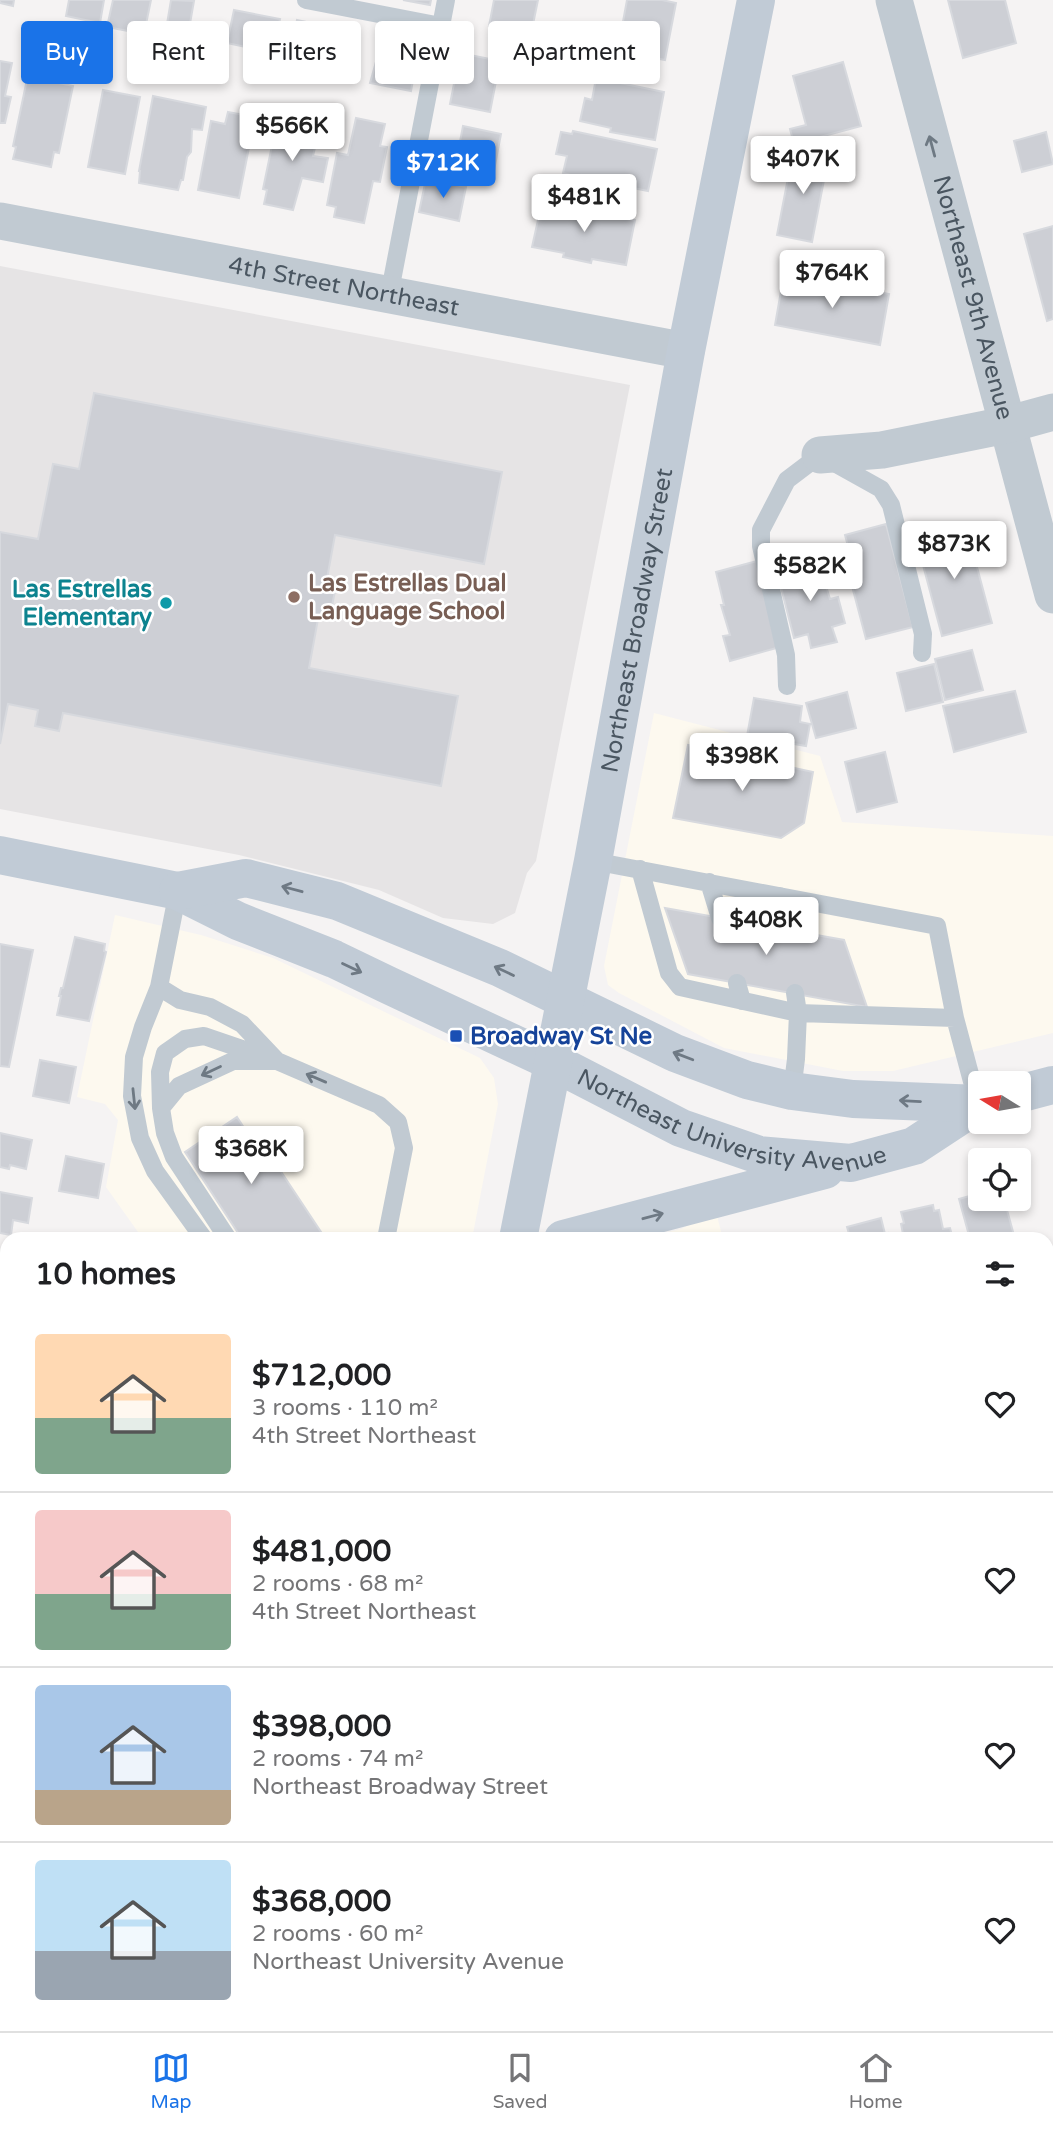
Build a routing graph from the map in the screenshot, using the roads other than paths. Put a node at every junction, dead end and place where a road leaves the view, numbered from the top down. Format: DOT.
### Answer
graph roads {
  1 [pos="306,0"];
  2 [pos="446,0"];
  3 [pos="756,0"];
  4 [pos="894,0"];
  5 [pos="415,21"];
  6 [pos="442,21"];
  7 [pos="430,84"];
  8 [pos="0,221"];
  9 [pos="389,296"];
  10 [pos="686,351"];
  11 [pos="1053,412"];
  12 [pos="1006,425"];
  13 [pos="820,455"];
  14 [pos="1053,596"];
  15 [pos="922,653"];
  16 [pos="787,687"];
  17 [pos="0,855"];
  18 [pos="593,861"];
  19 [pos="640,869"];
  20 [pos="709,882"];
  21 [pos="178,891"];
  22 [pos="780,896"];
  23 [pos="720,918"];
  24 [pos="785,930"];
  25 [pos="737,982"];
  26 [pos="159,986"];
  27 [pos="795,993"];
  28 [pos="566,1000"];
  29 [pos="741,1001"];
  30 [pos="798,1013"];
  31 [pos="955,1018"];
  32 [pos="277,1061"];
  33 [pos="553,1062"];
  34 [pos="970,1071"];
  35 [pos="1053,1085"];
  36 [pos="792,1091"];
  37 [pos="1031,1091"];
  38 [pos="968,1104"];
  39 [pos="161,1108"];
  40 [pos="968,1111"];
  41 [pos="851,1163"];
  42 [pos="199,1232"];
  43 [pos="223,1232"];
  44 [pos="387,1232"];
  45 [pos="519,1232"];
  46 [pos="590,1232"];
  1 -- 5 [label="lane"];
  2 -- 6 [label="lane"];
  3 -- 10 [label="main road, Northeast Broadway Street"];
  12 -- 4 [label="street, Northeast 9th Avenue, one-way"];
  7 -- 9 [label="lane"];
  8 -- 9 [label="street, 4th Street Northeast"];
  9 -- 10 [label="street, 4th Street Northeast"];
  10 -- 18 [label="main road, Northeast Broadway Street"];
  11 -- 12 [label="street"];
  12 -- 13 [label="street"];
  12 -- 14 [label="street, Northeast 9th Avenue"];
  13 -- 15 [label="lane"];
  13 -- 16 [label="lane"];
  17 -- 21 [label="main road, Northeast University Avenue"];
  18 -- 19 [label="lane"];
  18 -- 28 [label="main road, Northeast Broadway Street"];
  19 -- 20 [label="lane"];
  19 -- 29 [label="lane"];
  20 -- 22 [label="lane"];
  20 -- 23 [label="lane"];
  21 -- 26 [label="lane"];
  28 -- 21 [label="main road, Northeast University Avenue, one-way"];
  21 -- 33 [label="main road, Northeast University Avenue, one-way"];
  22 -- 24 [label="lane"];
  22 -- 31 [label="lane"];
  25 -- 29 [label="lane"];
  26 -- 32 [label="lane"];
  26 -- 42 [label="lane, one-way"];
  27 -- 30 [label="lane"];
  28 -- 33 [label="main road, Northeast Broadway Street"];
  36 -- 28 [label="main road, Northeast University Avenue, one-way"];
  29 -- 30 [label="lane"];
  30 -- 31 [label="lane"];
  30 -- 36 [label="lane"];
  31 -- 34 [label="lane"];
  32 -- 39 [label="lane, one-way"];
  32 -- 39 [label="lane"];
  44 -- 32 [label="lane, one-way"];
  33 -- 41 [label="main road, Northeast University Avenue"];
  33 -- 45 [label="main road, Northeast Broadway Street"];
  35 -- 37 [label="main road"];
  38 -- 36 [label="main road, Northeast University Avenue, one-way"];
  39 -- 43 [label="lane"];
  40 -- 41 [label="main road, Northeast University Avenue"];
  46 -- 41 [label="main road, one-way"];
}
